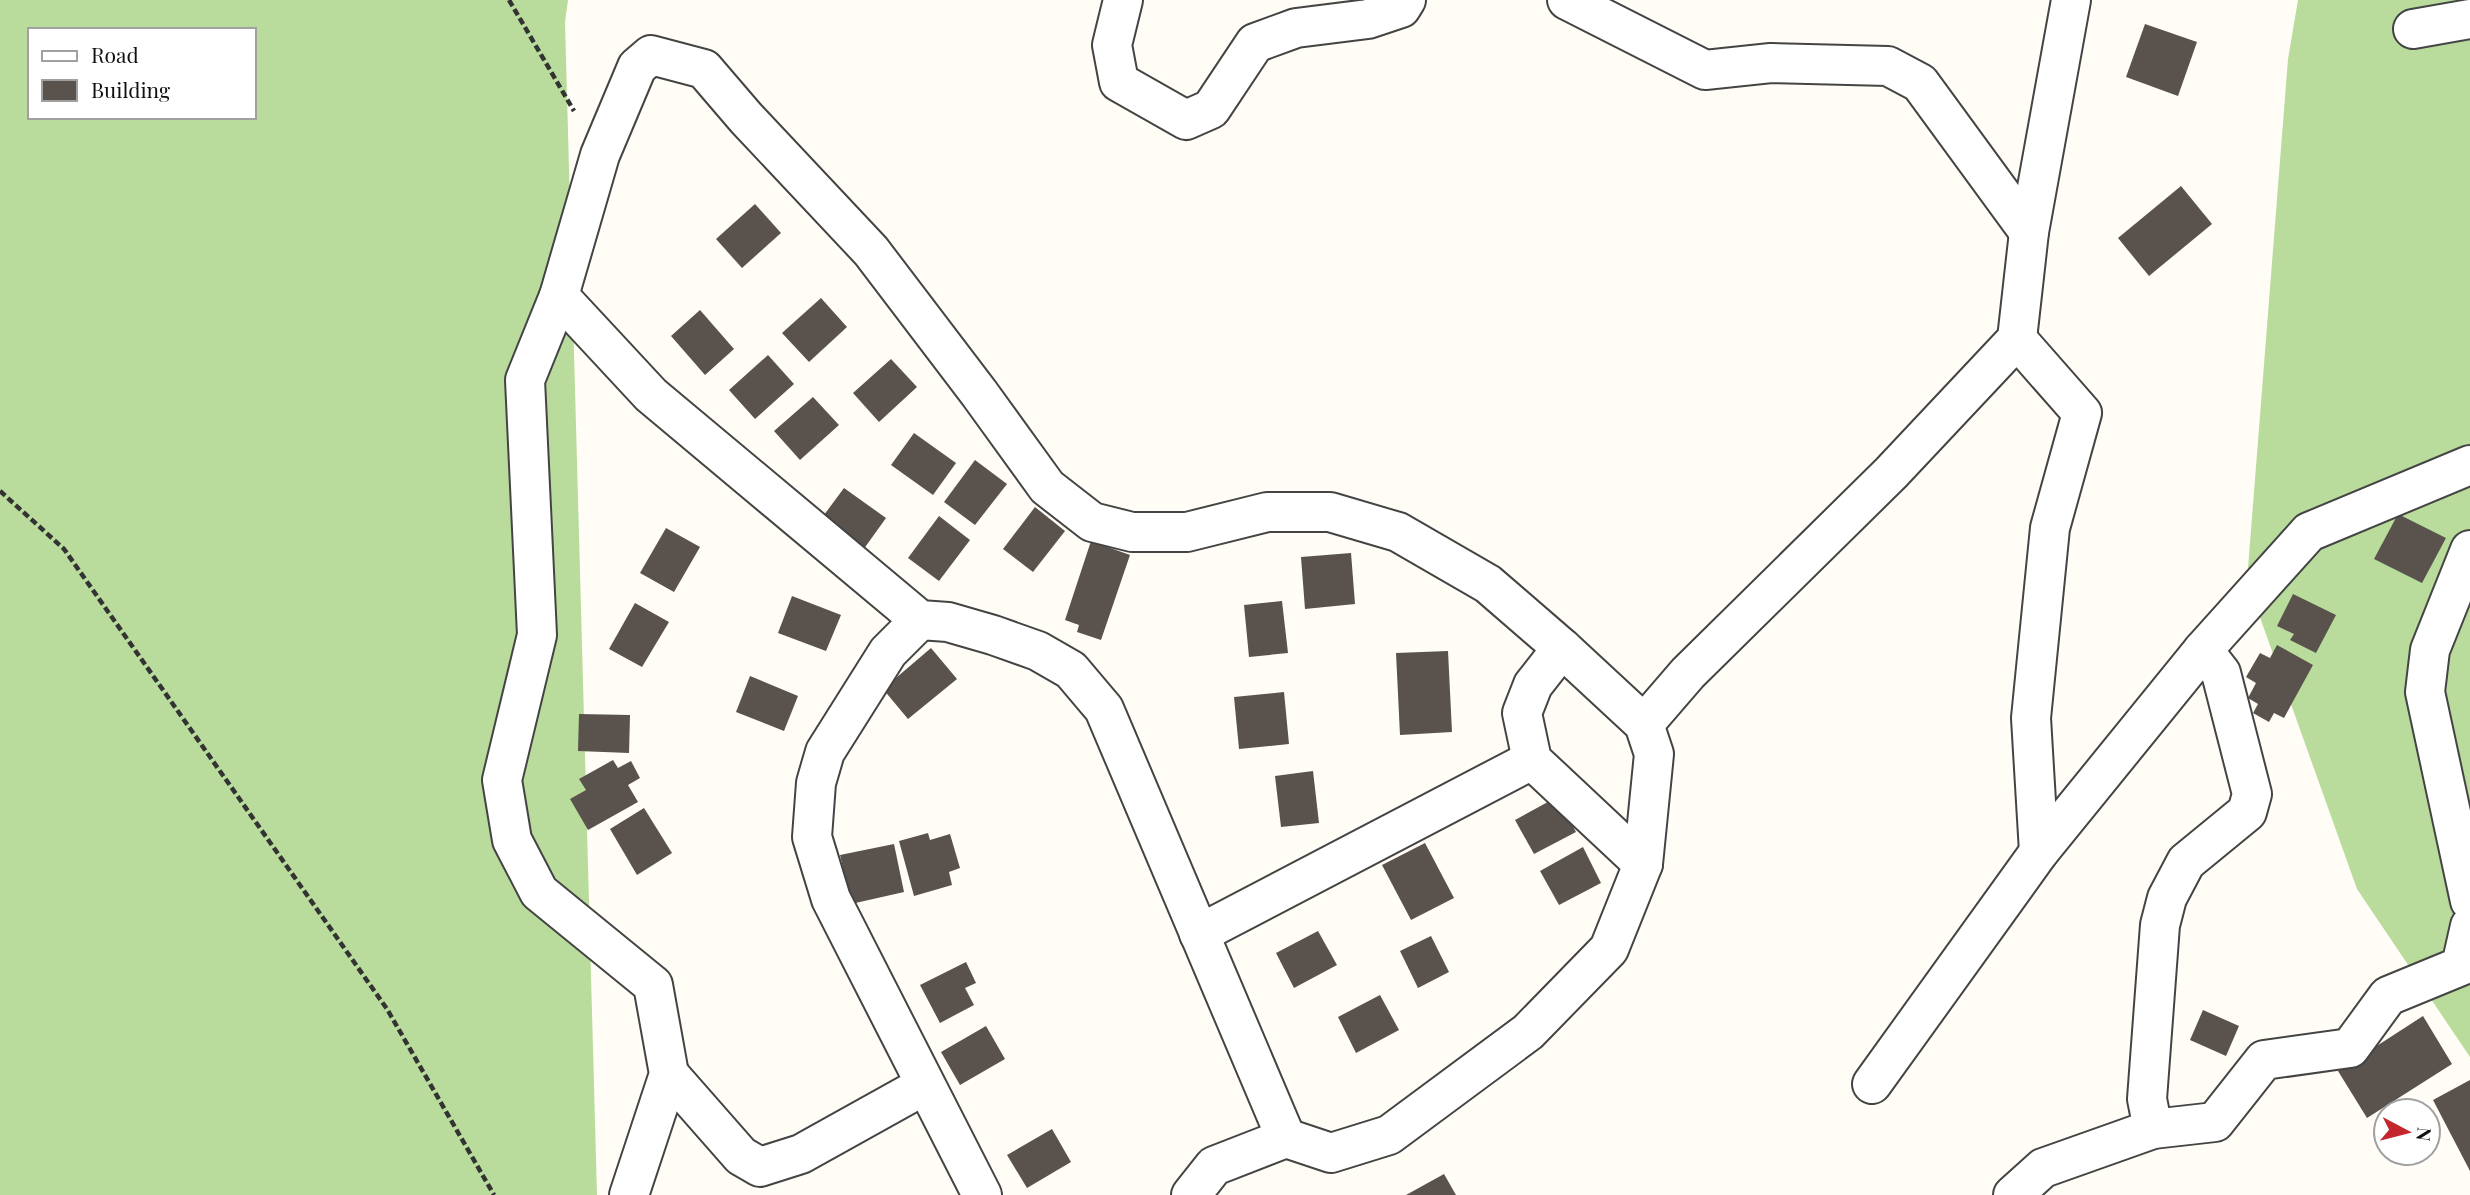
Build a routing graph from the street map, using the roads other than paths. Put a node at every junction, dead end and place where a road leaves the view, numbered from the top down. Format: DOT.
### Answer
graph roads {
  1 [pos="1123,0"];
  2 [pos="1406,0"];
  3 [pos="2071,0"];
  4 [pos="1569,1"];
  5 [pos="2470,19"];
  6 [pos="2413,29"];
  7 [pos="2029,232"];
  8 [pos="559,296"];
  9 [pos="2017,339"];
  10 [pos="2470,465"];
  11 [pos="2470,550"];
  12 [pos="920,621"];
  13 [pos="1562,648"];
  14 [pos="2203,650"];
  15 [pos="1644,723"];
  16 [pos="1532,760"];
  17 [pos="2039,852"];
  18 [pos="1643,864"];
  19 [pos="2470,901"];
  20 [pos="2470,926"];
  21 [pos="1199,934"];
  22 [pos="669,1074"];
  23 [pos="1872,1084"];
  24 [pos="925,1085"];
  25 [pos="2153,1129"];
  26 [pos="1286,1138"];
  27 [pos="629,1195"];
  28 [pos="982,1195"];
  29 [pos="1191,1195"];
  30 [pos="2013,1195"];
  1 -- 2 [label="street"];
  3 -- 7 [label="street"];
  4 -- 7 [label="street"];
  5 -- 6 [label="street"];
  7 -- 9 [label="street"];
  8 -- 12 [label="street"];
  8 -- 13 [label="street"];
  8 -- 22 [label="street"];
  9 -- 15 [label="street"];
  9 -- 17 [label="street"];
  10 -- 14 [label="street"];
  11 -- 19 [label="street"];
  12 -- 21 [label="street"];
  12 -- 24 [label="street"];
  13 -- 15 [label="street"];
  13 -- 16 [label="street"];
  14 -- 17 [label="street"];
  14 -- 25 [label="street"];
  15 -- 18 [label="street"];
  16 -- 18 [label="street"];
  16 -- 21 [label="street"];
  17 -- 23 [label="street"];
  18 -- 26 [label="street"];
  20 -- 25 [label="street"];
  21 -- 26 [label="street"];
  22 -- 24 [label="street"];
  22 -- 27 [label="street"];
  24 -- 28 [label="street"];
  25 -- 30 [label="street"];
  26 -- 29 [label="street"];
}
